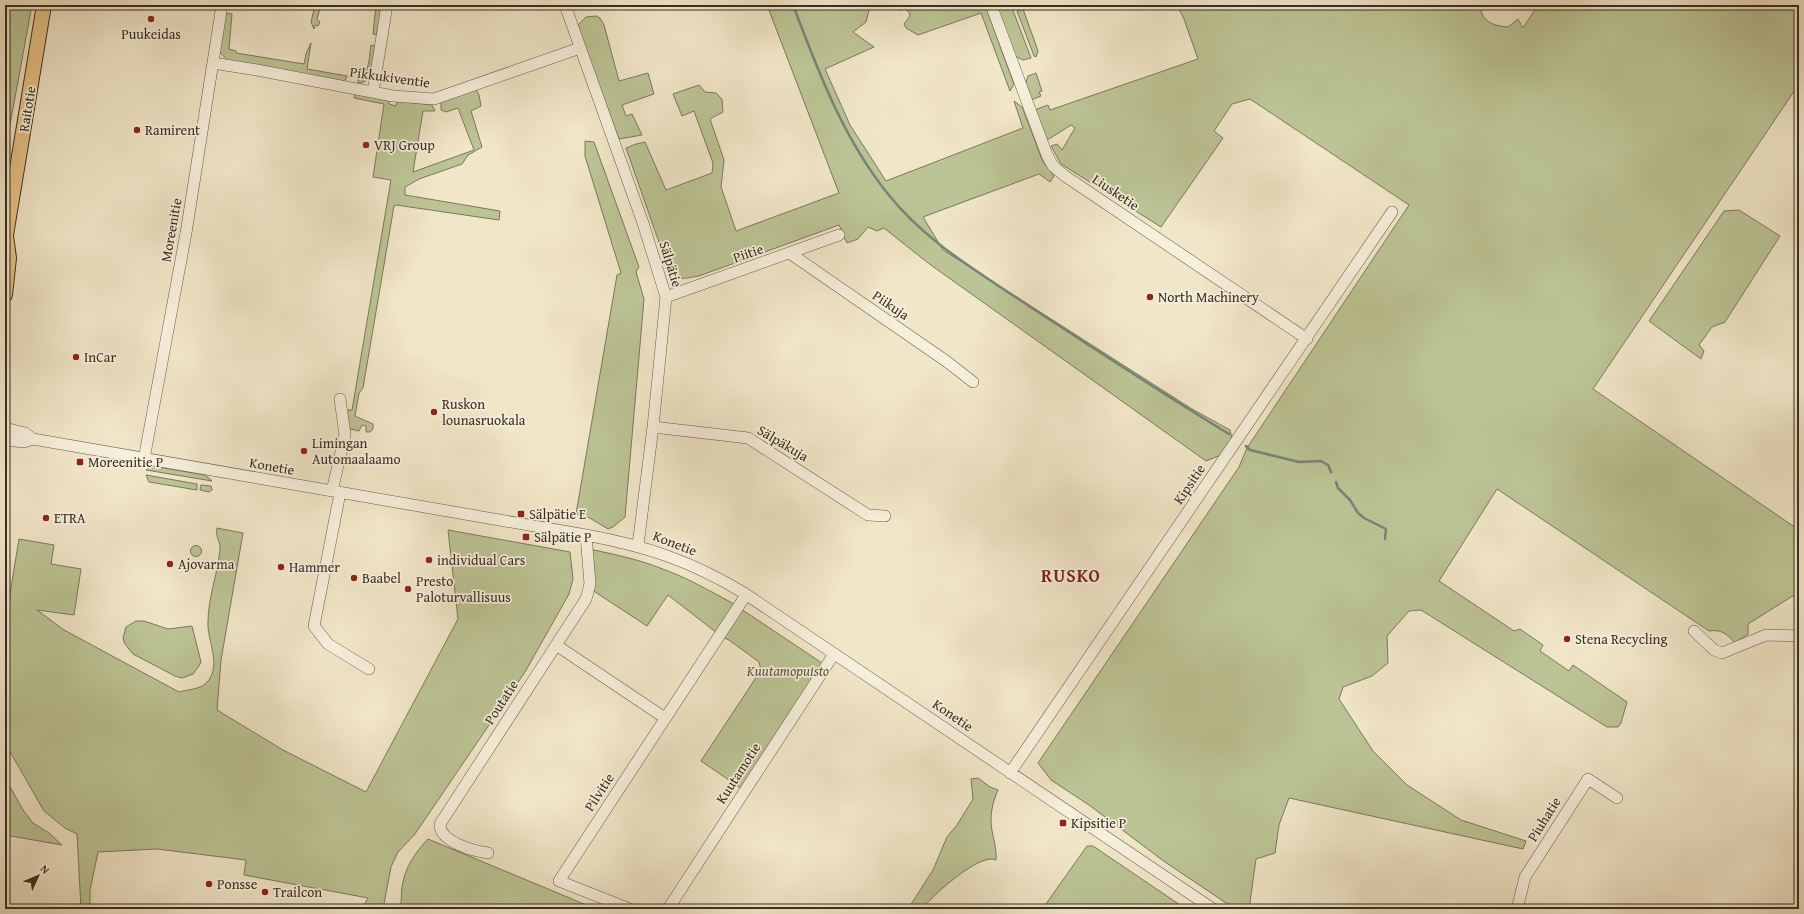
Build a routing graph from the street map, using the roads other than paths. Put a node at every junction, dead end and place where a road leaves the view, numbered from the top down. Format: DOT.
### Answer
graph roads {
  1 [pos="44,5"];
  2 [pos="222,5"];
  3 [pos="387,5"];
  4 [pos="565,5"];
  5 [pos="991,5"];
  6 [pos="580,48"];
  7 [pos="213,63"];
  8 [pos="373,92"];
  9 [pos="1392,212"];
  10 [pos="839,235"];
  11 [pos="6,239"];
  12 [pos="791,254"];
  13 [pos="5,295"];
  14 [pos="666,297"];
  15 [pos="1307,338"];
  16 [pos="973,382"];
  17 [pos="340,399"];
  18 [pos="653,427"];
  19 [pos="5,428"];
  20 [pos="33,439"];
  21 [pos="5,440"];
  22 [pos="144,460"];
  23 [pos="336,492"];
  24 [pos="886,516"];
  25 [pos="586,535"];
  26 [pos="638,545"];
  27 [pos="746,595"];
  28 [pos="1694,631"];
  29 [pos="1799,636"];
  30 [pos="556,645"];
  31 [pos="834,654"];
  32 [pos="369,669"];
  33 [pos="665,718"];
  34 [pos="1010,773"];
  35 [pos="1617,798"];
  36 [pos="488,853"];
  37 [pos="630,909"];
  38 [pos="668,909"];
  39 [pos="1213,909"];
  40 [pos="1517,909"];
  1 -- 11 [label="main road, Raitotie"];
  2 -- 7 [label="street, Moreenitie"];
  3 -- 8 [label="street"];
  4 -- 6 [label="street, Sälpätie"];
  5 -- 15 [label="street, Liusketie"];
  6 -- 8 [label="street, Pikkukiventie"];
  6 -- 14 [label="street, Sälpätie"];
  7 -- 8 [label="street, Pikkukiventie"];
  7 -- 22 [label="street, Moreenitie"];
  9 -- 15 [label="street, Kipsitie"];
  10 -- 12 [label="street, Piitie"];
  11 -- 13 [label="main road, Raitotie"];
  12 -- 14 [label="street, Piitie"];
  12 -- 16 [label="street, Piikuja"];
  14 -- 18 [label="street, Sälpätie"];
  15 -- 34 [label="street, Kipsitie"];
  17 -- 23 [label="street"];
  18 -- 24 [label="street, Sälpäkuja"];
  18 -- 26 [label="street, Sälpätie"];
  19 -- 20 [label="street, Konetie"];
  20 -- 21 [label="street, Konetie"];
  20 -- 22 [label="street, Konetie"];
  22 -- 23 [label="street, Konetie"];
  23 -- 25 [label="street, Konetie"];
  23 -- 32 [label="street"];
  25 -- 26 [label="street, Konetie"];
  25 -- 30 [label="street, Poutatie"];
  26 -- 27 [label="street, Konetie"];
  27 -- 31 [label="street, Konetie"];
  27 -- 33 [label="street, Pilvitie"];
  28 -- 29 [label="street"];
  30 -- 33 [label="street"];
  30 -- 36 [label="street, Poutatie"];
  31 -- 34 [label="street, Konetie"];
  31 -- 38 [label="street, Kuutamotie"];
  33 -- 37 [label="street, Pilvitie"];
  34 -- 39 [label="street, Konetie"];
  35 -- 40 [label="street, Piuhatie"];
}
